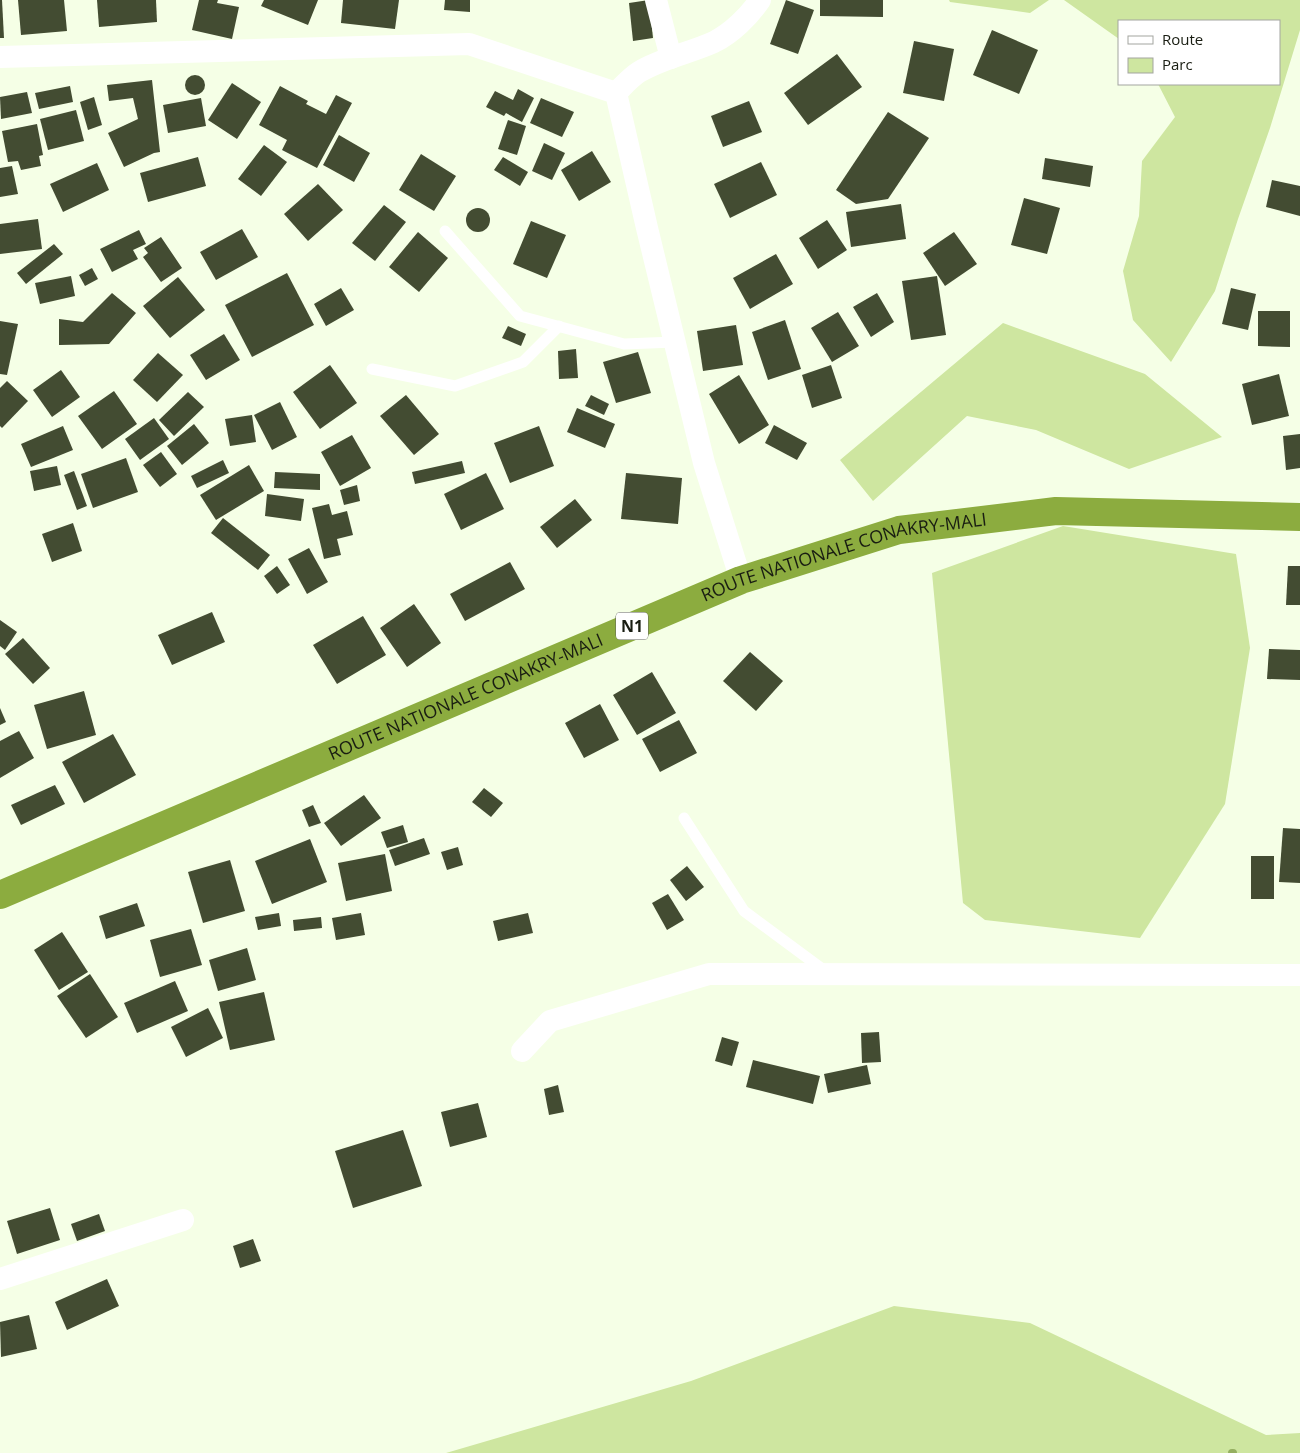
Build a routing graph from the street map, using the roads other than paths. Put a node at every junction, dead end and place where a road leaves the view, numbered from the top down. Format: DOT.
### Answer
graph roads {
  1 [pos="656,0"];
  2 [pos="760,0"];
  3 [pos="0,57"];
  4 [pos="670,58"];
  5 [pos="616,93"];
  6 [pos="445,231"];
  7 [pos="559,326"];
  8 [pos="675,342"];
  9 [pos="372,370"];
  10 [pos="1300,517"];
  11 [pos="741,580"];
  12 [pos="684,818"];
  13 [pos="0,895"];
  14 [pos="828,974"];
  15 [pos="1300,976"];
  16 [pos="522,1051"];
  17 [pos="183,1220"];
  18 [pos="0,1279"];
  1 -- 4 [label="street"];
  2 -- 4 [label="street"];
  3 -- 5 [label="street"];
  4 -- 5 [label="street"];
  5 -- 8 [label="street"];
  6 -- 7 [label="lane"];
  7 -- 8 [label="lane"];
  7 -- 9 [label="lane"];
  8 -- 11 [label="street"];
  10 -- 11 [label="highway, ROUTE NATIONALE CONAKRY-MALI / N1"];
  11 -- 13 [label="highway, ROUTE NATIONALE CONAKRY-MALI / N1"];
  12 -- 14 [label="lane"];
  14 -- 15 [label="street"];
  14 -- 16 [label="street"];
  17 -- 18 [label="street"];
}
